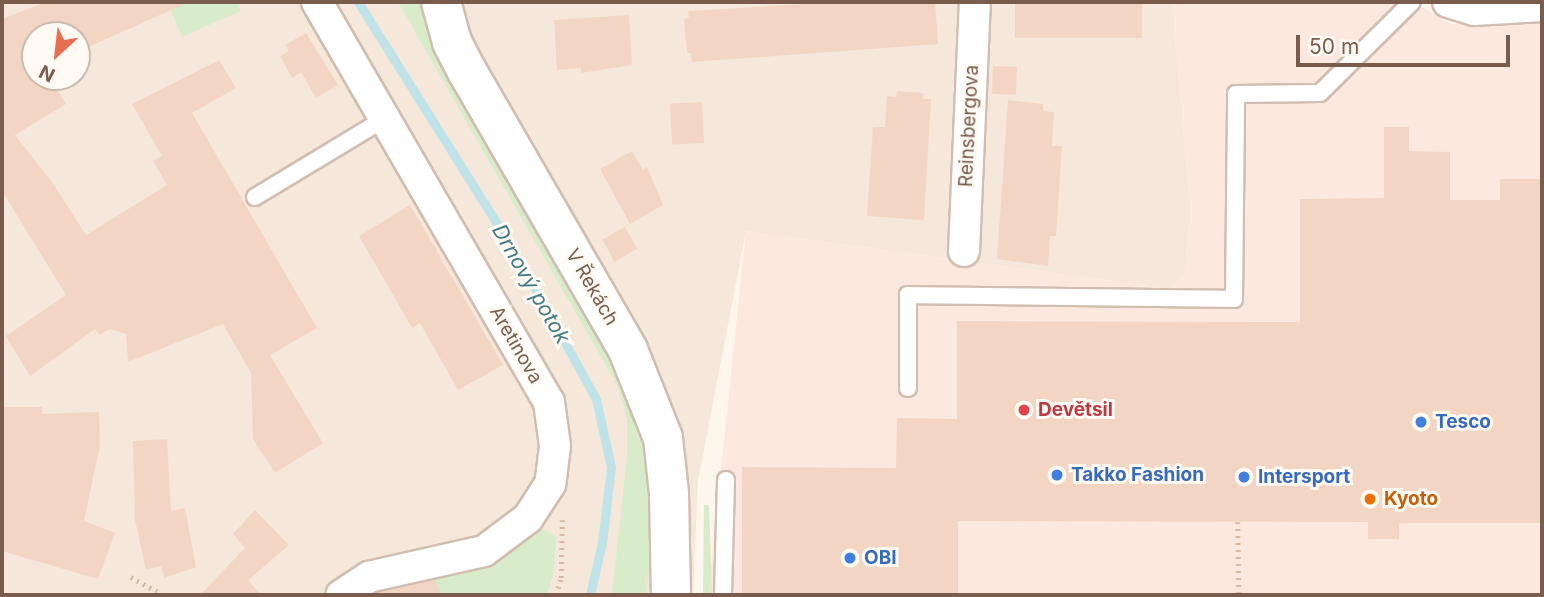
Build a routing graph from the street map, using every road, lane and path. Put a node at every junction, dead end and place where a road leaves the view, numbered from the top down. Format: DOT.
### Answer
graph roads {
  1 [pos="317,2"];
  2 [pos="441,2"];
  3 [pos="975,2"];
  4 [pos="1412,2"];
  5 [pos="1448,2"];
  6 [pos="1542,6"];
  7 [pos="386,118"];
  8 [pos="256,197"];
  9 [pos="964,251"];
  10 [pos="908,388"];
  11 [pos="726,480"];
  12 [pos="550,484"];
  13 [pos="1238,522"];
  14 [pos="131,577"];
  15 [pos="163,595"];
  16 [pos="341,595"];
  17 [pos="556,595"];
  18 [pos="671,595"];
  19 [pos="723,595"];
  20 [pos="1239,595"];
  1 -- 7 [label="street, Aretinova"];
  2 -- 18 [label="street, V Řekách"];
  3 -- 9 [label="street, Reinsbergova"];
  4 -- 10 [label="lane"];
  5 -- 6 [label="street"];
  7 -- 8 [label="lane"];
  7 -- 12 [label="street, Aretinova"];
  11 -- 19 [label="lane"];
  12 -- 16 [label="street, Aretinova"];
  12 -- 17 [label="path"];
  13 -- 20 [label="path"];
  14 -- 15 [label="path"];
}
